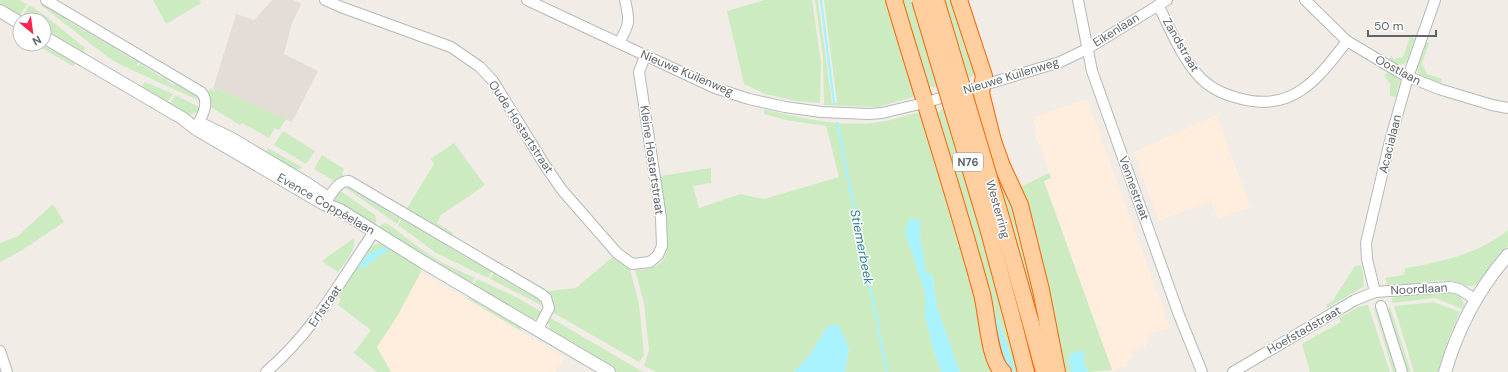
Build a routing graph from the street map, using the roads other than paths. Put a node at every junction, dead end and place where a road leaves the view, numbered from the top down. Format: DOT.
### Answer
graph roads {
  1 [pos="46,0"];
  2 [pos="325,0"];
  3 [pos="527,0"];
  4 [pos="625,0"];
  5 [pos="894,0"];
  6 [pos="920,0"];
  7 [pos="936,0"];
  8 [pos="959,0"];
  9 [pos="1078,0"];
  10 [pos="1305,0"];
  11 [pos="1435,0"];
  12 [pos="1162,2"];
  13 [pos="0,11"];
  14 [pos="12,18"];
  15 [pos="1347,41"];
  16 [pos="52,42"];
  17 [pos="619,43"];
  18 [pos="1086,49"];
  19 [pos="646,56"];
  20 [pos="1408,77"];
  21 [pos="982,86"];
  22 [pos="924,103"];
  23 [pos="1508,108"];
  24 [pos="198,126"];
  25 [pos="326,201"];
  26 [pos="374,232"];
  27 [pos="1508,255"];
  28 [pos="650,262"];
  29 [pos="1375,292"];
  30 [pos="1474,299"];
  31 [pos="1381,306"];
  32 [pos="538,330"];
  33 [pos="0,351"];
  34 [pos="7,372"];
  35 [pos="266,372"];
  36 [pos="608,372"];
  37 [pos="1003,372"];
  38 [pos="1026,372"];
  39 [pos="1044,372"];
  40 [pos="1057,372"];
  41 [pos="1202,372"];
  42 [pos="1233,372"];
  43 [pos="1402,372"];
  44 [pos="1445,372"];
  1 -- 24 [label="street"];
  2 -- 28 [label="street, Oude Hostartstraat"];
  3 -- 17 [label="street, Nieuwe Kuilenweg"];
  4 -- 17 [label="street"];
  5 -- 22 [label="highway"];
  6 -- 38 [label="highway, Westerring / N76, bridge"];
  7 -- 39 [label="highway, Westerring / N76, bridge"];
  8 -- 21 [label="highway"];
  9 -- 18 [label="street, Vennestraat"];
  10 -- 15 [label="street, Oostlaan"];
  11 -- 20 [label="street, Acacialaan"];
  12 -- 15 [label="street, Zandstraat"];
  12 -- 18 [label="street, Eikenlaan"];
  13 -- 14 [label="street"];
  15 -- 20 [label="street, Oostlaan"];
  16 -- 24 [label="street, Evence Coppéelaan"];
  17 -- 19 [label="street, Nieuwe Kuilenweg"];
  18 -- 21 [label="street, Nieuwe Kuilenweg"];
  18 -- 41 [label="street, Vennestraat"];
  19 -- 22 [label="street, Nieuwe Kuilenweg"];
  19 -- 28 [label="street, Kleine Hostartstraat"];
  20 -- 23 [label="street, Oostlaan"];
  20 -- 29 [label="street, Acacialaan"];
  21 -- 22 [label="street, Nieuwe Kuilenweg"];
  21 -- 40 [label="highway"];
  22 -- 37 [label="highway"];
  24 -- 25 [label="street, Evence Coppéelaan"];
  25 -- 26 [label="street, Evence Coppéelaan"];
  25 -- 32 [label="street"];
  26 -- 32 [label="street, Evence Coppéelaan"];
  26 -- 35 [label="street, Erfstraat"];
  27 -- 30 [label="street"];
  29 -- 30 [label="street, Noordlaan"];
  29 -- 42 [label="street, Hoefstadstraat"];
  30 -- 44 [label="street"];
  31 -- 43 [label="street"];
  32 -- 36 [label="street, Evence Coppéelaan"];
  33 -- 34 [label="street"];
}
